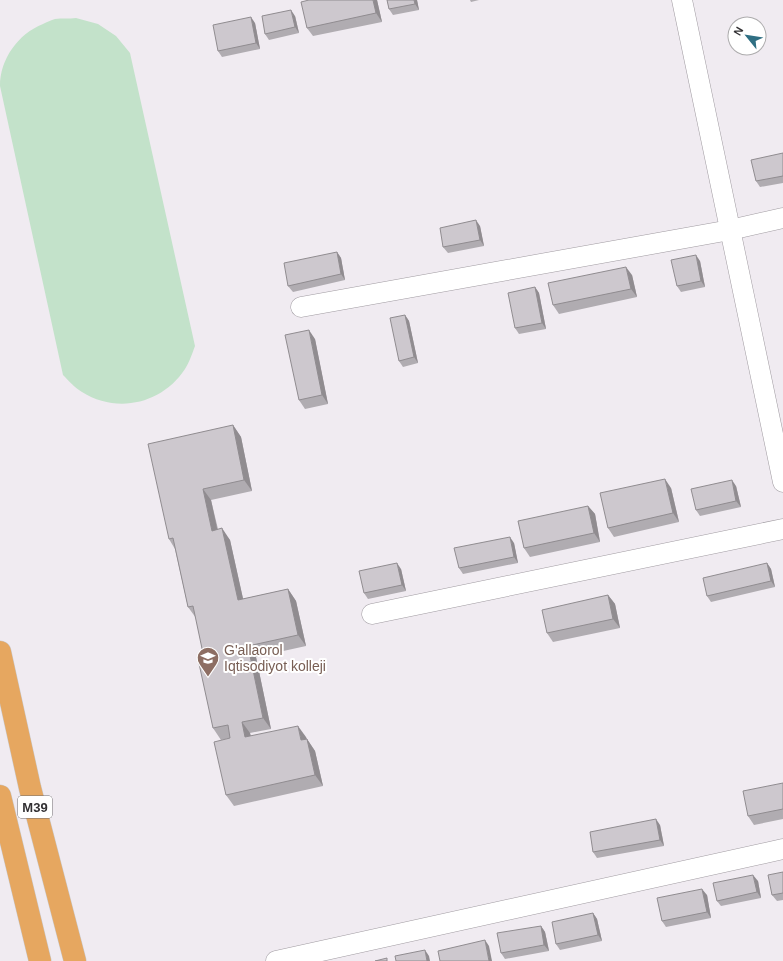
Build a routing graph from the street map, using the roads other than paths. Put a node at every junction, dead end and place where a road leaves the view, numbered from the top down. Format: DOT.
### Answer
graph roads {
  1 [pos="682,0"];
  2 [pos="783,218"];
  3 [pos="730,230"];
  4 [pos="301,307"];
  5 [pos="783,482"];
  6 [pos="783,529"];
  7 [pos="372,614"];
  8 [pos="0,652"];
  9 [pos="30,788"];
  10 [pos="0,797"];
  11 [pos="783,849"];
  12 [pos="40,961"];
  13 [pos="75,961"];
  14 [pos="276,961"];
  1 -- 3 [label="street"];
  2 -- 3 [label="street"];
  3 -- 4 [label="street"];
  3 -- 5 [label="street"];
  6 -- 7 [label="street"];
  8 -- 9 [label="highway, M39"];
  9 -- 10 [label="highway, M39"];
  9 -- 13 [label="highway, M39"];
  10 -- 12 [label="highway, M39"];
  11 -- 14 [label="street"];
}
